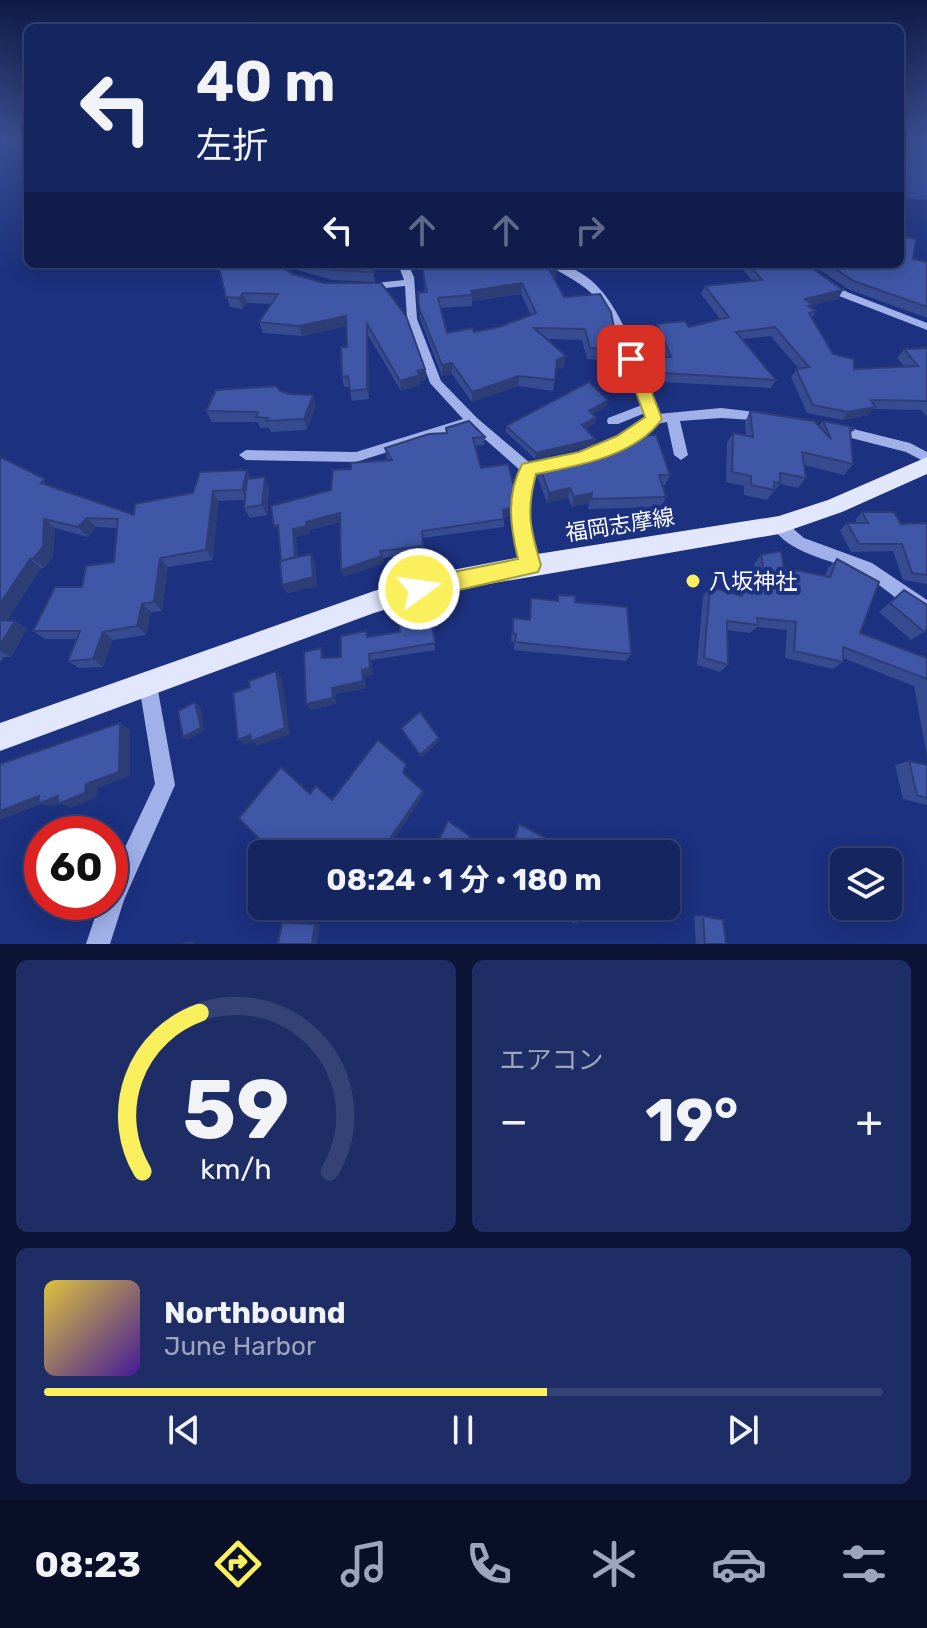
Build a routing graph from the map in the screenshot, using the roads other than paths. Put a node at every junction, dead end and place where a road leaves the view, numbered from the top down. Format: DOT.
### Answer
graph roads {
  1 [pos="406,268"];
  2 [pos="563,268"];
  3 [pos="806,268"];
  4 [pos="412,277"];
  5 [pos="353,287"];
  6 [pos="927,327"];
  7 [pos="651,413"];
  8 [pos="672,416"];
  9 [pos="776,420"];
  10 [pos="472,421"];
  11 [pos="613,421"];
  12 [pos="815,426"];
  13 [pos="596,453"];
  14 [pos="246,455"];
  15 [pos="681,455"];
  16 [pos="927,458"];
  17 [pos="568,461"];
  18 [pos="927,465"];
  19 [pos="528,469"];
  20 [pos="779,525"];
  21 [pos="531,565"];
  22 [pos="927,609"];
  23 [pos="148,685"];
  24 [pos="0,737"];
  25 [pos="98,944"];
  1 -- 4 [label="street"];
  2 -- 7 [label="street"];
  3 -- 6 [label="street"];
  4 -- 5 [label="street"];
  4 -- 10 [label="street"];
  7 -- 8 [label="street"];
  7 -- 11 [label="street"];
  7 -- 13 [label="street"];
  8 -- 9 [label="street"];
  8 -- 15 [label="street"];
  10 -- 14 [label="street"];
  10 -- 19 [label="street"];
  12 -- 16 [label="street"];
  17 -- 19 [label="street"];
  18 -- 20 [label="main road, 福岡志摩線"];
  19 -- 21 [label="street"];
  20 -- 21 [label="main road, 福岡志摩線"];
  20 -- 22 [label="street"];
  21 -- 23 [label="main road, 福岡志摩線"];
  23 -- 24 [label="main road, 福岡志摩線"];
  23 -- 25 [label="street"];
}
